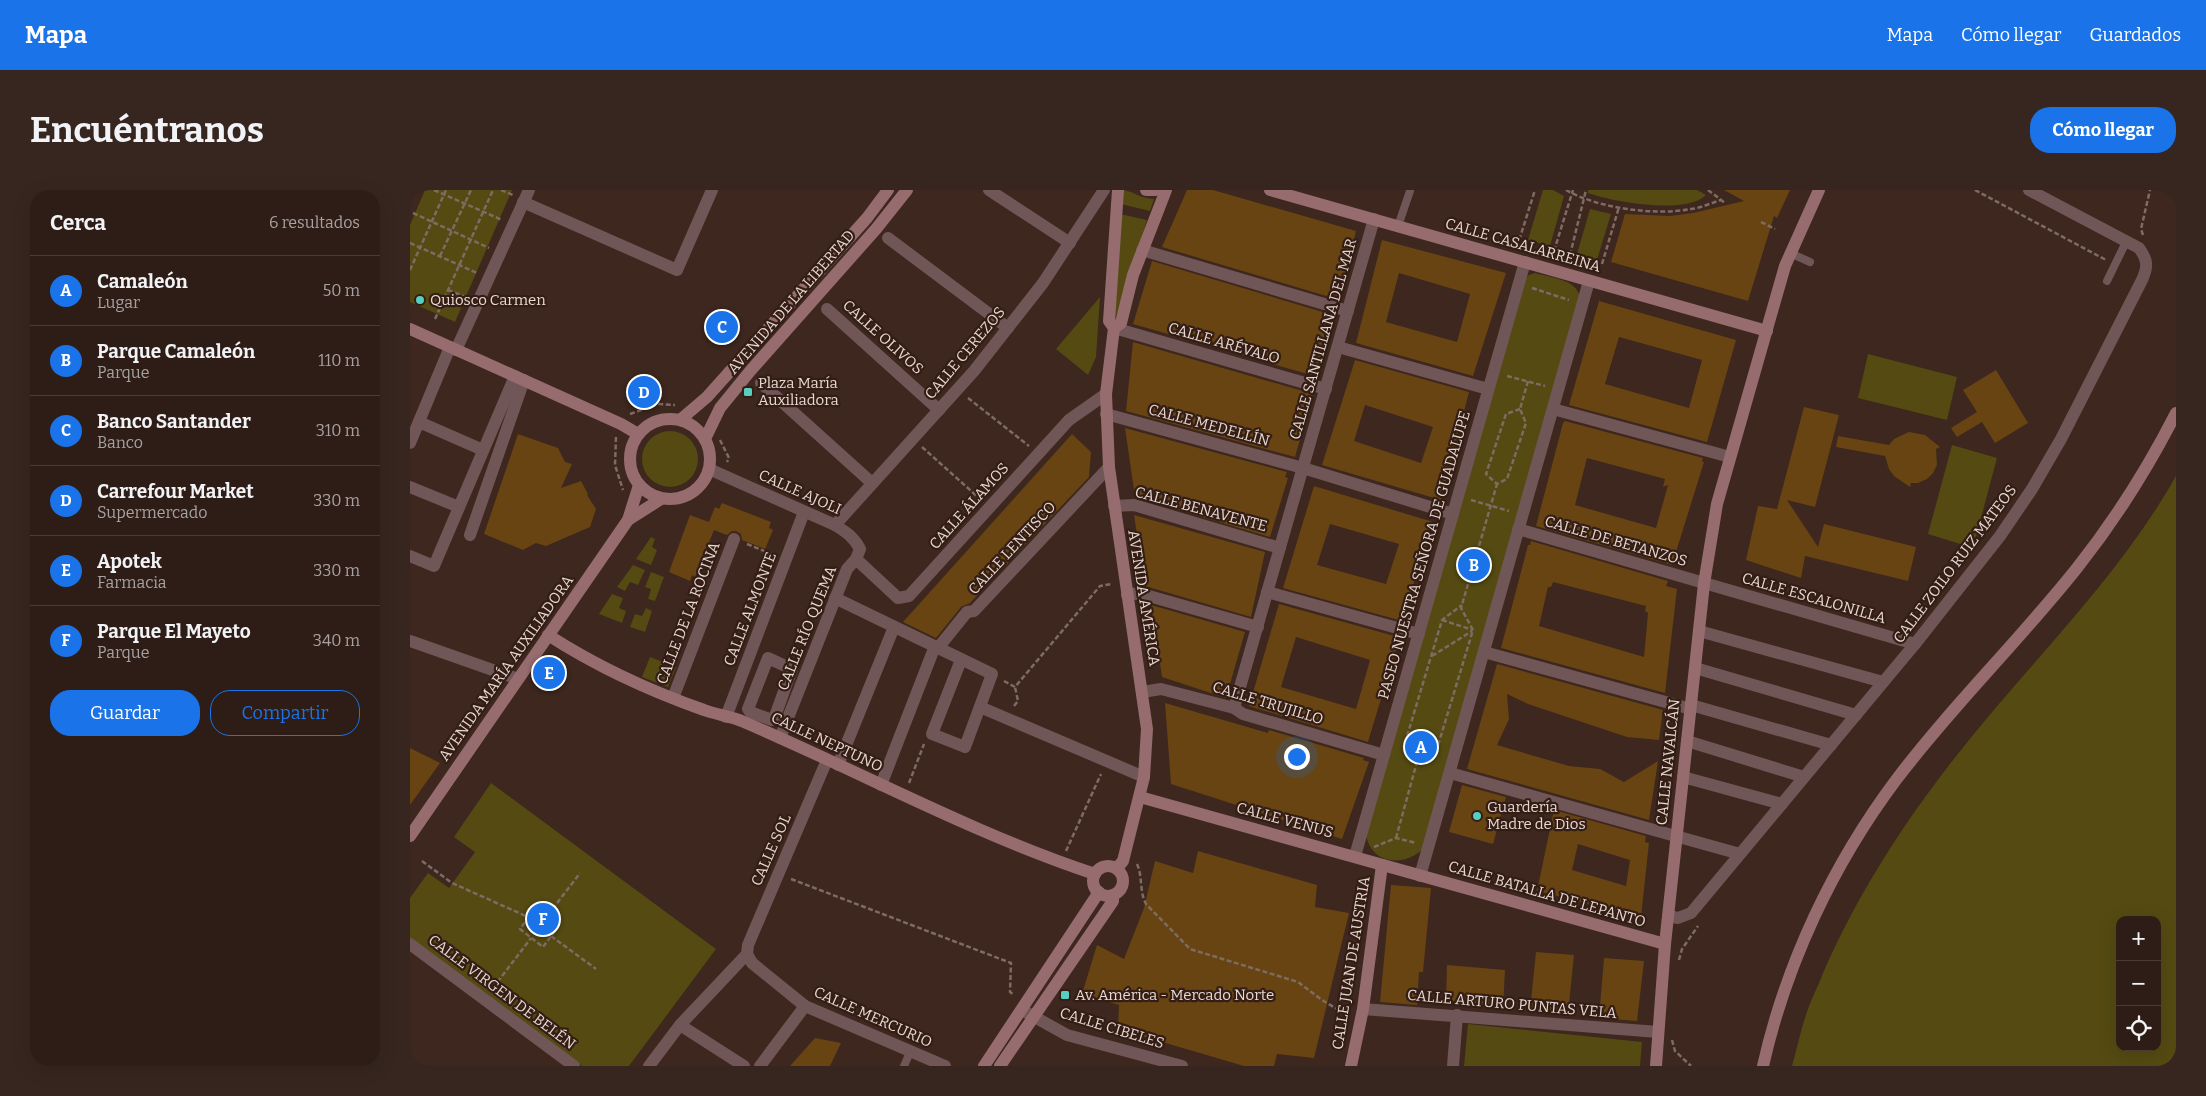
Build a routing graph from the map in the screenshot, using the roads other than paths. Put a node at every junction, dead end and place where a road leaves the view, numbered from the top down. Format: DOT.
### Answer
graph roads {
  1 [pos="529,190"];
  2 [pos="712,190"];
  3 [pos="888,190"];
  4 [pos="907,190"];
  5 [pos="989,190"];
  6 [pos="1104,190"];
  7 [pos="1118,190"];
  8 [pos="1146,190"];
  9 [pos="1156,190"];
  10 [pos="1166,190"];
  11 [pos="1270,190"];
  12 [pos="1819,190"];
  13 [pos="2029,190"];
  14 [pos="1410,191"];
  15 [pos="518,199"];
  16 [pos="1374,220"];
  17 [pos="1398,226"];
  18 [pos="888,238"];
  19 [pos="2126,242"];
  20 [pos="1070,243"];
  21 [pos="1142,250"];
  22 [pos="1790,253"];
  23 [pos="1524,262"];
  24 [pos="1810,262"];
  25 [pos="1589,280"];
  26 [pos="2107,281"];
  27 [pos="827,309"];
  28 [pos="1348,311"];
  29 [pos="1008,328"];
  30 [pos="1114,328"];
  31 [pos="410,329"];
  32 [pos="1767,331"];
  33 [pos="1338,347"];
  34 [pos="453,349"];
  35 [pos="519,378"];
  36 [pos="762,383"];
  37 [pos="1326,389"];
  38 [pos="1488,389"];
  39 [pos="1106,394"];
  40 [pos="1552,409"];
  41 [pos="939,410"];
  42 [pos="2176,413"];
  43 [pos="1106,414"];
  44 [pos="680,420"];
  45 [pos="419,422"];
  46 [pos="638,434"];
  47 [pos="705,439"];
  48 [pos="410,443"];
  49 [pos="483,450"];
  50 [pos="1730,457"];
  51 [pos="1109,467"];
  52 [pos="1303,468"];
  53 [pos="709,469"];
  54 [pos="872,483"];
  55 [pos="639,485"];
  56 [pos="410,487"];
  57 [pos="661,499"];
  58 [pos="1114,506"];
  59 [pos="459,507"];
  60 [pos="804,512"];
  61 [pos="1453,514"];
  62 [pos="628,520"];
  63 [pos="835,525"];
  64 [pos="1518,529"];
  65 [pos="470,535"];
  66 [pos="734,539"];
  67 [pos="1280,548"];
  68 [pos="410,556"];
  69 [pos="856,559"];
  70 [pos="1704,584"];
  71 [pos="1126,588"];
  72 [pos="1267,592"];
  73 [pos="835,598"];
  74 [pos="894,627"];
  75 [pos="1258,627"];
  76 [pos="1699,631"];
  77 [pos="1419,634"];
  78 [pos="548,635"];
  79 [pos="410,641"];
  80 [pos="1915,644"];
  81 [pos="936,647"];
  82 [pos="1484,652"];
  83 [pos="961,660"];
  84 [pos="1695,668"];
  85 [pos="518,679"];
  86 [pos="1883,682"];
  87 [pos="1142,692"];
  88 [pos="674,698"];
  89 [pos="980,707"];
  90 [pos="1691,707"];
  91 [pos="1234,708"];
  92 [pos="750,712"];
  93 [pos="1856,715"];
  94 [pos="726,717"];
  95 [pos="780,738"];
  96 [pos="1687,741"];
  97 [pos="1831,745"];
  98 [pos="1384,755"];
  99 [pos="833,763"];
  100 [pos="1450,773"];
  101 [pos="1144,777"];
  102 [pos="1683,777"];
  103 [pos="1804,777"];
  104 [pos="881,785"];
  105 [pos="1140,797"];
  106 [pos="1782,804"];
  107 [pos="410,836"];
  108 [pos="1677,837"];
  109 [pos="1740,854"];
  110 [pos="1359,858"];
  111 [pos="1120,865"];
  112 [pos="1382,865"];
  113 [pos="1095,874"];
  114 [pos="1420,876"];
  115 [pos="1099,892"];
  116 [pos="1113,895"];
  117 [pos="1668,916"];
  118 [pos="410,944"];
  119 [pos="1665,944"];
  120 [pos="747,954"];
  121 [pos="1021,1005"];
  122 [pos="805,1006"];
  123 [pos="1362,1013"];
  124 [pos="1457,1015"];
  125 [pos="1033,1018"];
  126 [pos="680,1025"];
  127 [pos="1658,1032"];
  128 [pos="911,1050"];
  129 [pos="574,1066"];
  130 [pos="650,1066"];
  131 [pos="744,1066"];
  132 [pos="760,1066"];
  133 [pos="904,1066"];
  134 [pos="945,1066"];
  135 [pos="984,1066"];
  136 [pos="1000,1066"];
  137 [pos="1182,1066"];
  138 [pos="1351,1066"];
  139 [pos="1453,1066"];
  140 [pos="1656,1066"];
  141 [pos="1763,1066"];
  1 -- 15 [label="street"];
  2 -- 15 [label="street"];
  3 -- 44 [label="street, AVENIDA DE LA LIBERTAD"];
  4 -- 47 [label="street, AVENIDA DE LA LIBERTAD"];
  5 -- 20 [label="street"];
  6 -- 20 [label="street, CALLE CEREZOS"];
  7 -- 30 [label="street, AVENIDA AMÉRICA"];
  8 -- 9 [label="street"];
  10 -- 21 [label="street, AVENIDA AMÉRICA"];
  11 -- 16 [label="street, CALLE CASALARREINA"];
  12 -- 22 [label="street, CALLE NAVALCÁN"];
  13 -- 19 [label="street"];
  14 -- 17 [label="lane"];
  15 -- 34 [label="street"];
  16 -- 17 [label="street, CALLE CASALARREINA"];
  16 -- 28 [label="street, CALLE SANTILLANA DEL MAR"];
  17 -- 23 [label="street, CALLE CASALARREINA"];
  18 -- 29 [label="street"];
  19 -- 26 [label="lane"];
  19 -- 80 [label="street, CALLE ZOILO RUIZ MATEOS"];
  20 -- 29 [label="street, CALLE CEREZOS"];
  21 -- 28 [label="street"];
  21 -- 30 [label="street, AVENIDA AMÉRICA"];
  22 -- 24 [label="lane"];
  22 -- 32 [label="street, CALLE NAVALCÁN"];
  23 -- 25 [label="street, CALLE CASALARREINA"];
  23 -- 38 [label="street, PASEO NUESTRA SEÑORA DE GUADALUPE"];
  25 -- 32 [label="street, CALLE CASALARREINA"];
  25 -- 40 [label="street"];
  27 -- 41 [label="street, CALLE OLIVOS"];
  28 -- 33 [label="street, CALLE SANTILLANA DEL MAR"];
  29 -- 41 [label="street, CALLE CEREZOS"];
  30 -- 37 [label="street, CALLE ARÉVALO"];
  30 -- 39 [label="street, AVENIDA AMÉRICA"];
  31 -- 34 [label="street"];
  32 -- 50 [label="street, CALLE NAVALCÁN"];
  33 -- 37 [label="street, CALLE SANTILLANA DEL MAR"];
  33 -- 38 [label="street"];
  34 -- 35 [label="street"];
  34 -- 45 [label="street"];
  35 -- 46 [label="street"];
  35 -- 49 [label="street"];
  35 -- 65 [label="street"];
  36 -- 54 [label="street"];
  37 -- 52 [label="street, CALLE SANTILLANA DEL MAR"];
  38 -- 61 [label="street, PASEO NUESTRA SEÑORA DE GUADALUPE"];
  39 -- 43 [label="street, AVENIDA AMÉRICA"];
  39 -- 69 [label="street, CALLE ÁLAMOS"];
  40 -- 50 [label="street"];
  40 -- 64 [label="street"];
  41 -- 54 [label="street, CALLE CEREZOS"];
  42 -- 141 [label="street"];
  43 -- 51 [label="street, AVENIDA AMÉRICA"];
  43 -- 52 [label="street, CALLE MEDELLÍN"];
  44 -- 46 [label="street"];
  44 -- 47 [label="street"];
  45 -- 48 [label="street"];
  45 -- 49 [label="street"];
  46 -- 55 [label="street"];
  47 -- 53 [label="street"];
  49 -- 59 [label="street"];
  50 -- 70 [label="street, CALLE NAVALCÁN"];
  51 -- 58 [label="street, AVENIDA AMÉRICA"];
  51 -- 81 [label="street, CALLE LENTISCO"];
  52 -- 61 [label="street, CALLE MEDELLÍN"];
  52 -- 67 [label="street, CALLE SANTILLANA DEL MAR"];
  53 -- 57 [label="street"];
  53 -- 60 [label="street, CALLE AJOLI"];
  54 -- 63 [label="street, CALLE CEREZOS"];
  55 -- 57 [label="street"];
  55 -- 62 [label="street, AVENIDA MARÍA AUXILIADORA"];
  56 -- 59 [label="street"];
  57 -- 62 [label="street, AVENIDA MARÍA AUXILIADORA"];
  58 -- 67 [label="street, CALLE BENAVENTE"];
  58 -- 71 [label="street, AVENIDA AMÉRICA"];
  59 -- 68 [label="street"];
  60 -- 63 [label="street, CALLE AJOLI"];
  60 -- 94 [label="street, CALLE ALMONTE"];
  61 -- 77 [label="street, PASEO NUESTRA SEÑORA DE GUADALUPE"];
  62 -- 78 [label="street, AVENIDA MARÍA AUXILIADORA"];
  63 -- 69 [label="street, CALLE AJOLI"];
  64 -- 70 [label="street, CALLE DE BETANZOS"];
  64 -- 82 [label="street"];
  66 -- 88 [label="street, CALLE DE LA ROCINA"];
  67 -- 72 [label="street, CALLE SANTILLANA DEL MAR"];
  69 -- 73 [label="street, CALLE RÍO QUEMA"];
  70 -- 76 [label="street, CALLE NAVALCÁN"];
  70 -- 80 [label="street, CALLE ESCALONILLA"];
  71 -- 75 [label="street"];
  71 -- 87 [label="street, AVENIDA AMÉRICA"];
  72 -- 75 [label="street, CALLE SANTILLANA DEL MAR"];
  72 -- 77 [label="street"];
  73 -- 74 [label="street"];
  73 -- 95 [label="street, CALLE RÍO QUEMA"];
  74 -- 81 [label="street"];
  74 -- 99 [label="street, CALLE SOL"];
  75 -- 91 [label="street, CALLE SANTILLANA DEL MAR"];
  76 -- 84 [label="street, CALLE NAVALCÁN"];
  76 -- 86 [label="street"];
  77 -- 98 [label="street, PASEO NUESTRA SEÑORA DE GUADALUPE"];
  78 -- 85 [label="street, AVENIDA MARÍA AUXILIADORA"];
  78 -- 88 [label="street, CALLE NEPTUNO"];
  79 -- 85 [label="street"];
  80 -- 86 [label="street, CALLE ZOILO RUIZ MATEOS"];
  81 -- 83 [label="street"];
  81 -- 104 [label="street"];
  82 -- 90 [label="street"];
  82 -- 100 [label="street"];
  83 -- 89 [label="street"];
  83 -- 89 [label="street"];
  84 -- 90 [label="street, CALLE NAVALCÁN"];
  84 -- 93 [label="street"];
  85 -- 107 [label="street, AVENIDA MARÍA AUXILIADORA"];
  86 -- 93 [label="street, CALLE ZOILO RUIZ MATEOS"];
  87 -- 91 [label="street, CALLE TRUJILLO"];
  87 -- 101 [label="street, AVENIDA AMÉRICA"];
  88 -- 94 [label="street, CALLE NEPTUNO"];
  89 -- 101 [label="street"];
  90 -- 96 [label="street, CALLE NAVALCÁN"];
  90 -- 97 [label="street"];
  91 -- 98 [label="street, CALLE TRUJILLO"];
  92 -- 92 [label="street"];
  93 -- 97 [label="street, CALLE ZOILO RUIZ MATEOS"];
  94 -- 95 [label="street, CALLE NEPTUNO"];
  95 -- 99 [label="street, CALLE NEPTUNO"];
  96 -- 102 [label="street, CALLE NAVALCÁN"];
  96 -- 103 [label="street"];
  97 -- 103 [label="street, CALLE ZOILO RUIZ MATEOS"];
  98 -- 110 [label="street, PASEO NUESTRA SEÑORA DE GUADALUPE"];
  99 -- 104 [label="street, CALLE NEPTUNO"];
  99 -- 120 [label="street, CALLE SOL"];
  100 -- 108 [label="street"];
  100 -- 114 [label="street"];
  101 -- 105 [label="street, AVENIDA AMÉRICA"];
  102 -- 106 [label="street"];
  102 -- 108 [label="street, CALLE NAVALCÁN"];
  103 -- 106 [label="street, CALLE ZOILO RUIZ MATEOS"];
  104 -- 113 [label="street, CALLE NEPTUNO"];
  105 -- 110 [label="street, CALLE VENUS"];
  105 -- 111 [label="street, AVENIDA AMÉRICA"];
  106 -- 109 [label="street, CALLE ZOILO RUIZ MATEOS"];
  108 -- 109 [label="street"];
  108 -- 117 [label="street, CALLE NAVALCÁN"];
  109 -- 117 [label="street, CALLE ZOILO RUIZ MATEOS"];
  110 -- 112 [label="street, CALLE VENUS"];
  111 -- 113 [label="street"];
  111 -- 116 [label="street"];
  112 -- 114 [label="street, CALLE VENUS"];
  112 -- 123 [label="street, CALLE JUAN DE AUSTRIA"];
  113 -- 115 [label="street"];
  114 -- 119 [label="street, CALLE BATALLA DE LEPANTO"];
  115 -- 116 [label="street"];
  115 -- 121 [label="street"];
  116 -- 125 [label="street"];
  117 -- 119 [label="street, CALLE NAVALCÁN"];
  118 -- 129 [label="street, CALLE VIRGEN DE BELÉN"];
  119 -- 127 [label="street"];
  120 -- 122 [label="street, CALLE MERCURIO"];
  120 -- 126 [label="street"];
  121 -- 125 [label="street"];
  121 -- 135 [label="street"];
  122 -- 128 [label="street, CALLE MERCURIO"];
  122 -- 132 [label="street"];
  123 -- 124 [label="street, CALLE ARTURO PUNTAS VELA"];
  123 -- 138 [label="street, CALLE JUAN DE AUSTRIA"];
  124 -- 127 [label="street, CALLE ARTURO PUNTAS VELA"];
  124 -- 139 [label="street"];
  125 -- 136 [label="street"];
  125 -- 137 [label="street, CALLE CIBELES"];
  126 -- 130 [label="street"];
  126 -- 131 [label="street"];
  127 -- 140 [label="street"];
  128 -- 133 [label="lane"];
  128 -- 134 [label="street, CALLE MERCURIO"];
}
